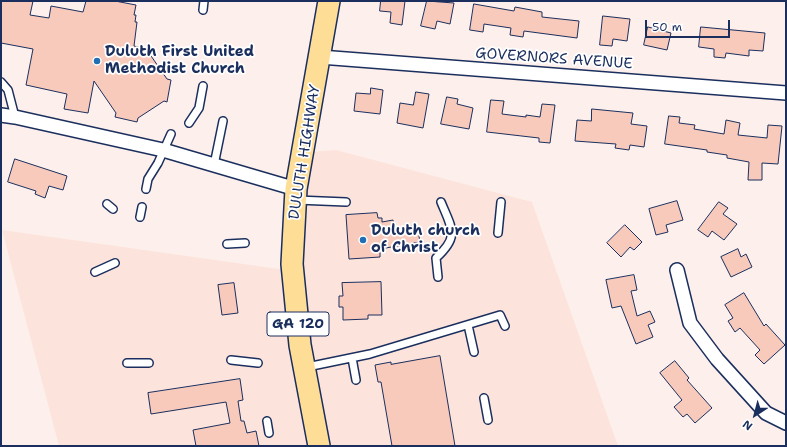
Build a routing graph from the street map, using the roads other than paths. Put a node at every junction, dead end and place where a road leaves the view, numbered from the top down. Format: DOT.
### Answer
graph roads {
  1 [pos="204,1"];
  2 [pos="330,1"];
  3 [pos="203,10"];
  4 [pos="320,56"];
  5 [pos="1,82"];
  6 [pos="203,86"];
  7 [pos="786,93"];
  8 [pos="1,115"];
  9 [pos="14,117"];
  10 [pos="223,121"];
  11 [pos="189,122"];
  12 [pos="171,134"];
  13 [pos="163,150"];
  14 [pos="214,165"];
  15 [pos="139,177"];
  16 [pos="148,179"];
  17 [pos="146,189"];
  18 [pos="296,195"];
  19 [pos="346,202"];
  20 [pos="441,202"];
  21 [pos="501,202"];
  22 [pos="142,207"];
  23 [pos="140,217"];
  24 [pos="498,233"];
  25 [pos="245,243"];
  26 [pos="227,244"];
  27 [pos="115,262"];
  28 [pos="678,270"];
  29 [pos="95,272"];
  30 [pos="438,277"];
  31 [pos="468,325"];
  32 [pos="505,326"];
  33 [pos="474,352"];
  34 [pos="352,358"];
  35 [pos="231,360"];
  36 [pos="127,363"];
  37 [pos="149,363"];
  38 [pos="258,363"];
  39 [pos="305,368"];
  40 [pos="356,380"];
  41 [pos="484,398"];
  42 [pos="488,420"];
  43 [pos="267,421"];
  44 [pos="786,423"];
  45 [pos="268,433"];
  46 [pos="319,446"];
  1 -- 3 [label="lane"];
  2 -- 4 [label="main road, DULUTH HIGHWAY / GA 120"];
  4 -- 7 [label="street, GOVERNORS AVENUE"];
  4 -- 18 [label="main road, DULUTH HIGHWAY / GA 120"];
  5 -- 9 [label="lane"];
  6 -- 11 [label="lane"];
  8 -- 9 [label="street"];
  9 -- 13 [label="street"];
  10 -- 14 [label="lane"];
  12 -- 13 [label="lane"];
  13 -- 14 [label="street"];
  13 -- 16 [label="lane"];
  14 -- 18 [label="street"];
  15 -- 16 [label="lane"];
  16 -- 17 [label="lane"];
  18 -- 19 [label="lane"];
  18 -- 39 [label="main road, DULUTH HIGHWAY / GA 120"];
  20 -- 30 [label="lane"];
  21 -- 24 [label="lane"];
  22 -- 23 [label="lane"];
  25 -- 26 [label="lane"];
  27 -- 29 [label="lane"];
  28 -- 44 [label="street"];
  31 -- 32 [label="lane"];
  31 -- 33 [label="lane"];
  31 -- 34 [label="lane"];
  34 -- 39 [label="lane"];
  34 -- 40 [label="lane"];
  35 -- 38 [label="lane"];
  36 -- 37 [label="lane"];
  39 -- 46 [label="main road, DULUTH HIGHWAY / GA 120"];
  41 -- 42 [label="lane"];
  43 -- 45 [label="lane"];
}
